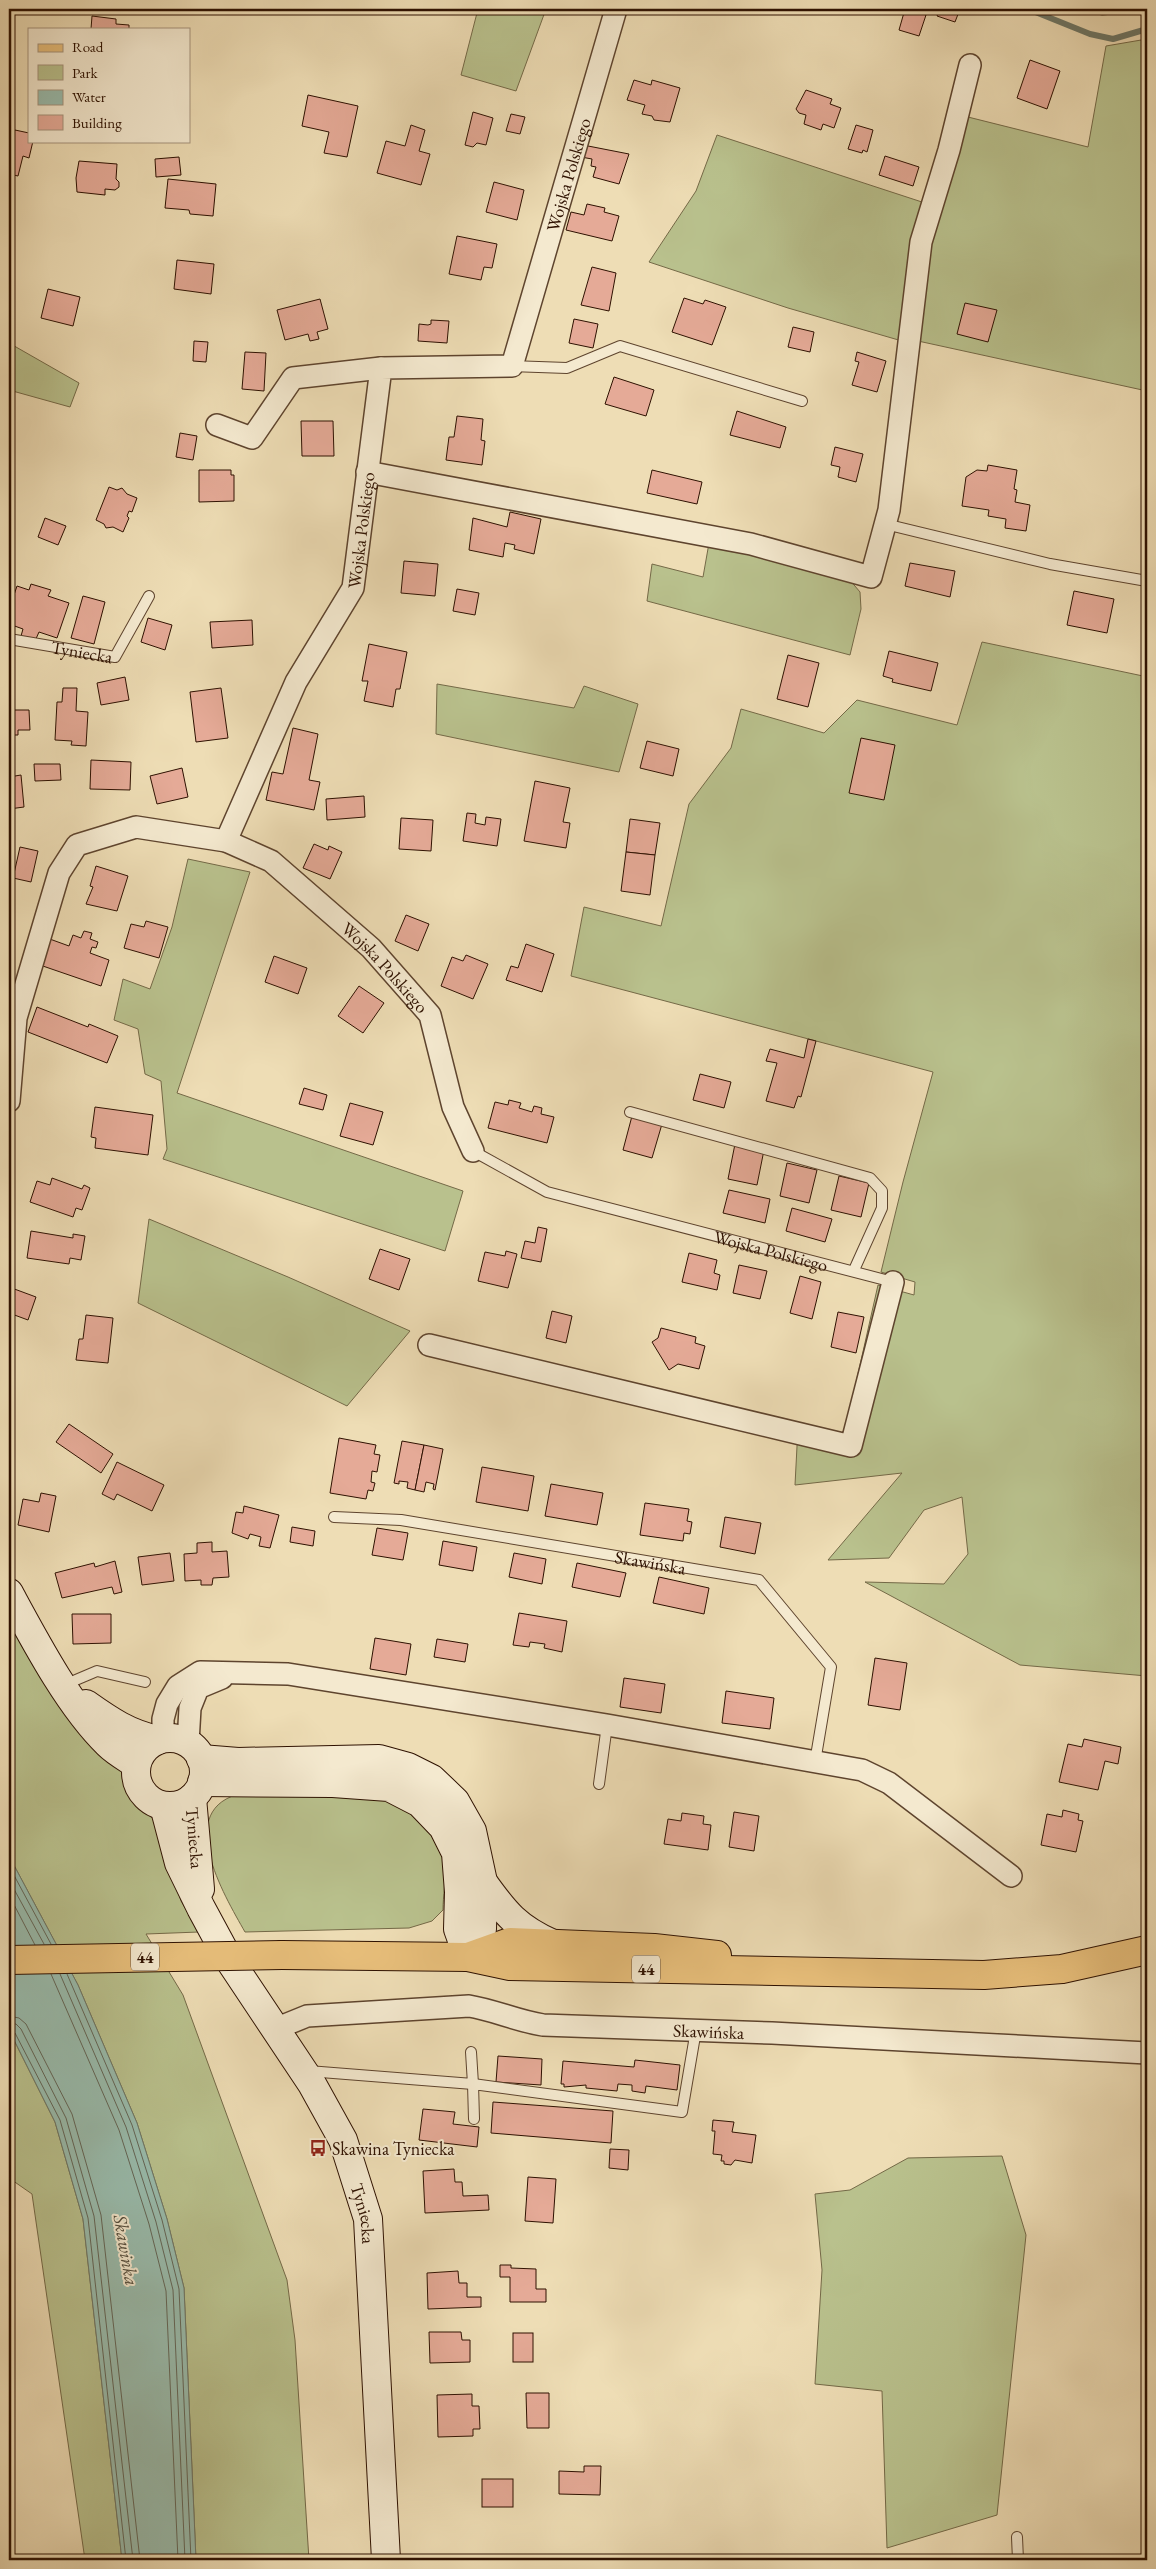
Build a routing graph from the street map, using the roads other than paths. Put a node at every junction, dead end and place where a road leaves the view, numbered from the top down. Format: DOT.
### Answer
graph roads {
  1 [pos="616,9"];
  2 [pos="970,65"];
  3 [pos="509,366"];
  4 [pos="380,368"];
  5 [pos="802,401"];
  6 [pos="217,425"];
  7 [pos="367,472"];
  8 [pos="885,524"];
  9 [pos="1147,580"];
  10 [pos="149,596"];
  11 [pos="9,640"];
  12 [pos="226,841"];
  13 [pos="12,1018"];
  14 [pos="9,1101"];
  15 [pos="630,1112"];
  16 [pos="473,1151"];
  17 [pos="854,1270"];
  18 [pos="893,1282"];
  19 [pos="428,1345"];
  20 [pos="334,1517"];
  21 [pos="9,1593"];
  22 [pos="145,1682"];
  23 [pos="65,1687"];
  24 [pos="607,1725"];
  25 [pos="184,1760"];
  26 [pos="815,1762"];
  27 [pos="136,1764"];
  28 [pos="599,1784"];
  29 [pos="164,1806"];
  30 [pos="1010,1876"];
  31 [pos="483,1882"];
  32 [pos="201,1908"];
  33 [pos="553,1944"];
  34 [pos="1147,1950"];
  35 [pos="468,1957"];
  36 [pos="9,1960"];
  37 [pos="825,1971"];
  38 [pos="275,2030"];
  39 [pos="696,2030"];
  40 [pos="471,2052"];
  41 [pos="1147,2053"];
  42 [pos="302,2070"];
  43 [pos="473,2084"];
  44 [pos="474,2119"];
  45 [pos="1017,2537"];
  46 [pos="386,2560"];
  47 [pos="1018,2560"];
  1 -- 3 [label="street, Wojska Polskiego"];
  2 -- 8 [label="street"];
  3 -- 4 [label="street"];
  3 -- 5 [label="lane"];
  4 -- 6 [label="street"];
  4 -- 7 [label="street, Wojska Polskiego"];
  7 -- 8 [label="street"];
  7 -- 12 [label="street, Wojska Polskiego"];
  8 -- 9 [label="lane"];
  10 -- 11 [label="lane, Tyniecka"];
  12 -- 13 [label="street, Wojska Polskiego"];
  12 -- 16 [label="street, Wojska Polskiego"];
  13 -- 14 [label="street, Wojska Polskiego"];
  15 -- 17 [label="lane"];
  16 -- 17 [label="lane, Wojska Polskiego"];
  17 -- 18 [label="lane, Wojska Polskiego"];
  18 -- 19 [label="street, Wojska Polskiego"];
  20 -- 26 [label="lane, Skawińska"];
  21 -- 23 [label="street"];
  22 -- 23 [label="lane"];
  23 -- 25 [label="street"];
  23 -- 27 [label="street"];
  24 -- 25 [label="street"];
  24 -- 26 [label="street"];
  24 -- 28 [label="lane"];
  25 -- 27 [label="street"];
  25 -- 29 [label="street"];
  25 -- 31 [label="street"];
  25 -- 32 [label="street, Tyniecka"];
  25 -- 35 [label="street"];
  26 -- 30 [label="street"];
  27 -- 29 [label="street"];
  29 -- 32 [label="street, Tyniecka"];
  31 -- 33 [label="street"];
  31 -- 35 [label="street"];
  32 -- 38 [label="street, Tyniecka"];
  33 -- 35 [label="main road, 44"];
  33 -- 37 [label="main road, 44"];
  34 -- 37 [label="main road, 44"];
  35 -- 36 [label="main road, 44, bridge"];
  35 -- 37 [label="main road, 44"];
  38 -- 39 [label="street, Skawińska"];
  38 -- 42 [label="street, Tyniecka"];
  39 -- 41 [label="street, Skawińska"];
  39 -- 43 [label="lane"];
  40 -- 43 [label="lane"];
  42 -- 43 [label="lane"];
  42 -- 46 [label="street, Tyniecka"];
  43 -- 44 [label="lane"];
  45 -- 47 [label="lane"];
}
